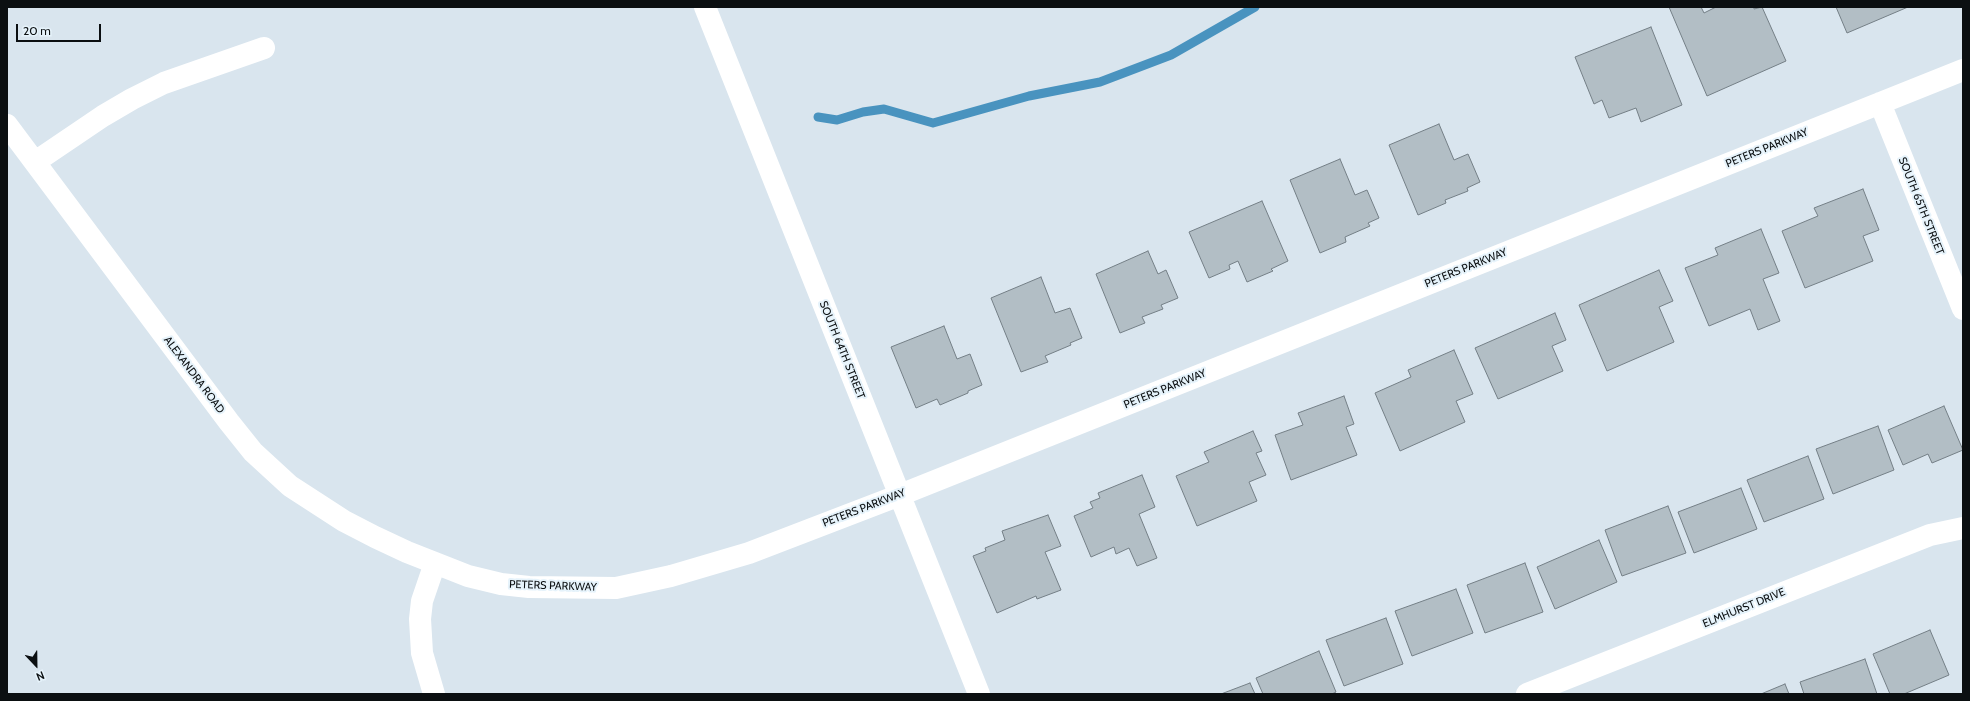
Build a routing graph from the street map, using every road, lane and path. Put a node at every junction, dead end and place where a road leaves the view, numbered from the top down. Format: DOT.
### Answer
graph roads {
  1 [pos="705,7"];
  2 [pos="264,48"];
  3 [pos="1963,70"];
  4 [pos="1880,103"];
  5 [pos="7,125"];
  6 [pos="35,162"];
  7 [pos="1963,309"];
  8 [pos="900,495"];
  9 [pos="1963,528"];
  10 [pos="435,563"];
  11 [pos="434,694"];
  12 [pos="979,694"];
  13 [pos="1527,694"];
  1 -- 8 [label="street, SOUTH 64TH STREET"];
  2 -- 6 [label="street"];
  3 -- 4 [label="street, PETERS PARKWAY"];
  4 -- 7 [label="street, SOUTH 65TH STREET"];
  4 -- 8 [label="street, PETERS PARKWAY"];
  5 -- 6 [label="street, ALEXANDRA ROAD"];
  6 -- 10 [label="street, ALEXANDRA ROAD"];
  8 -- 10 [label="street, PETERS PARKWAY"];
  8 -- 12 [label="street, SOUTH 64TH STREET"];
  9 -- 13 [label="street, ELMHURST DRIVE"];
  10 -- 11 [label="street"];
}
